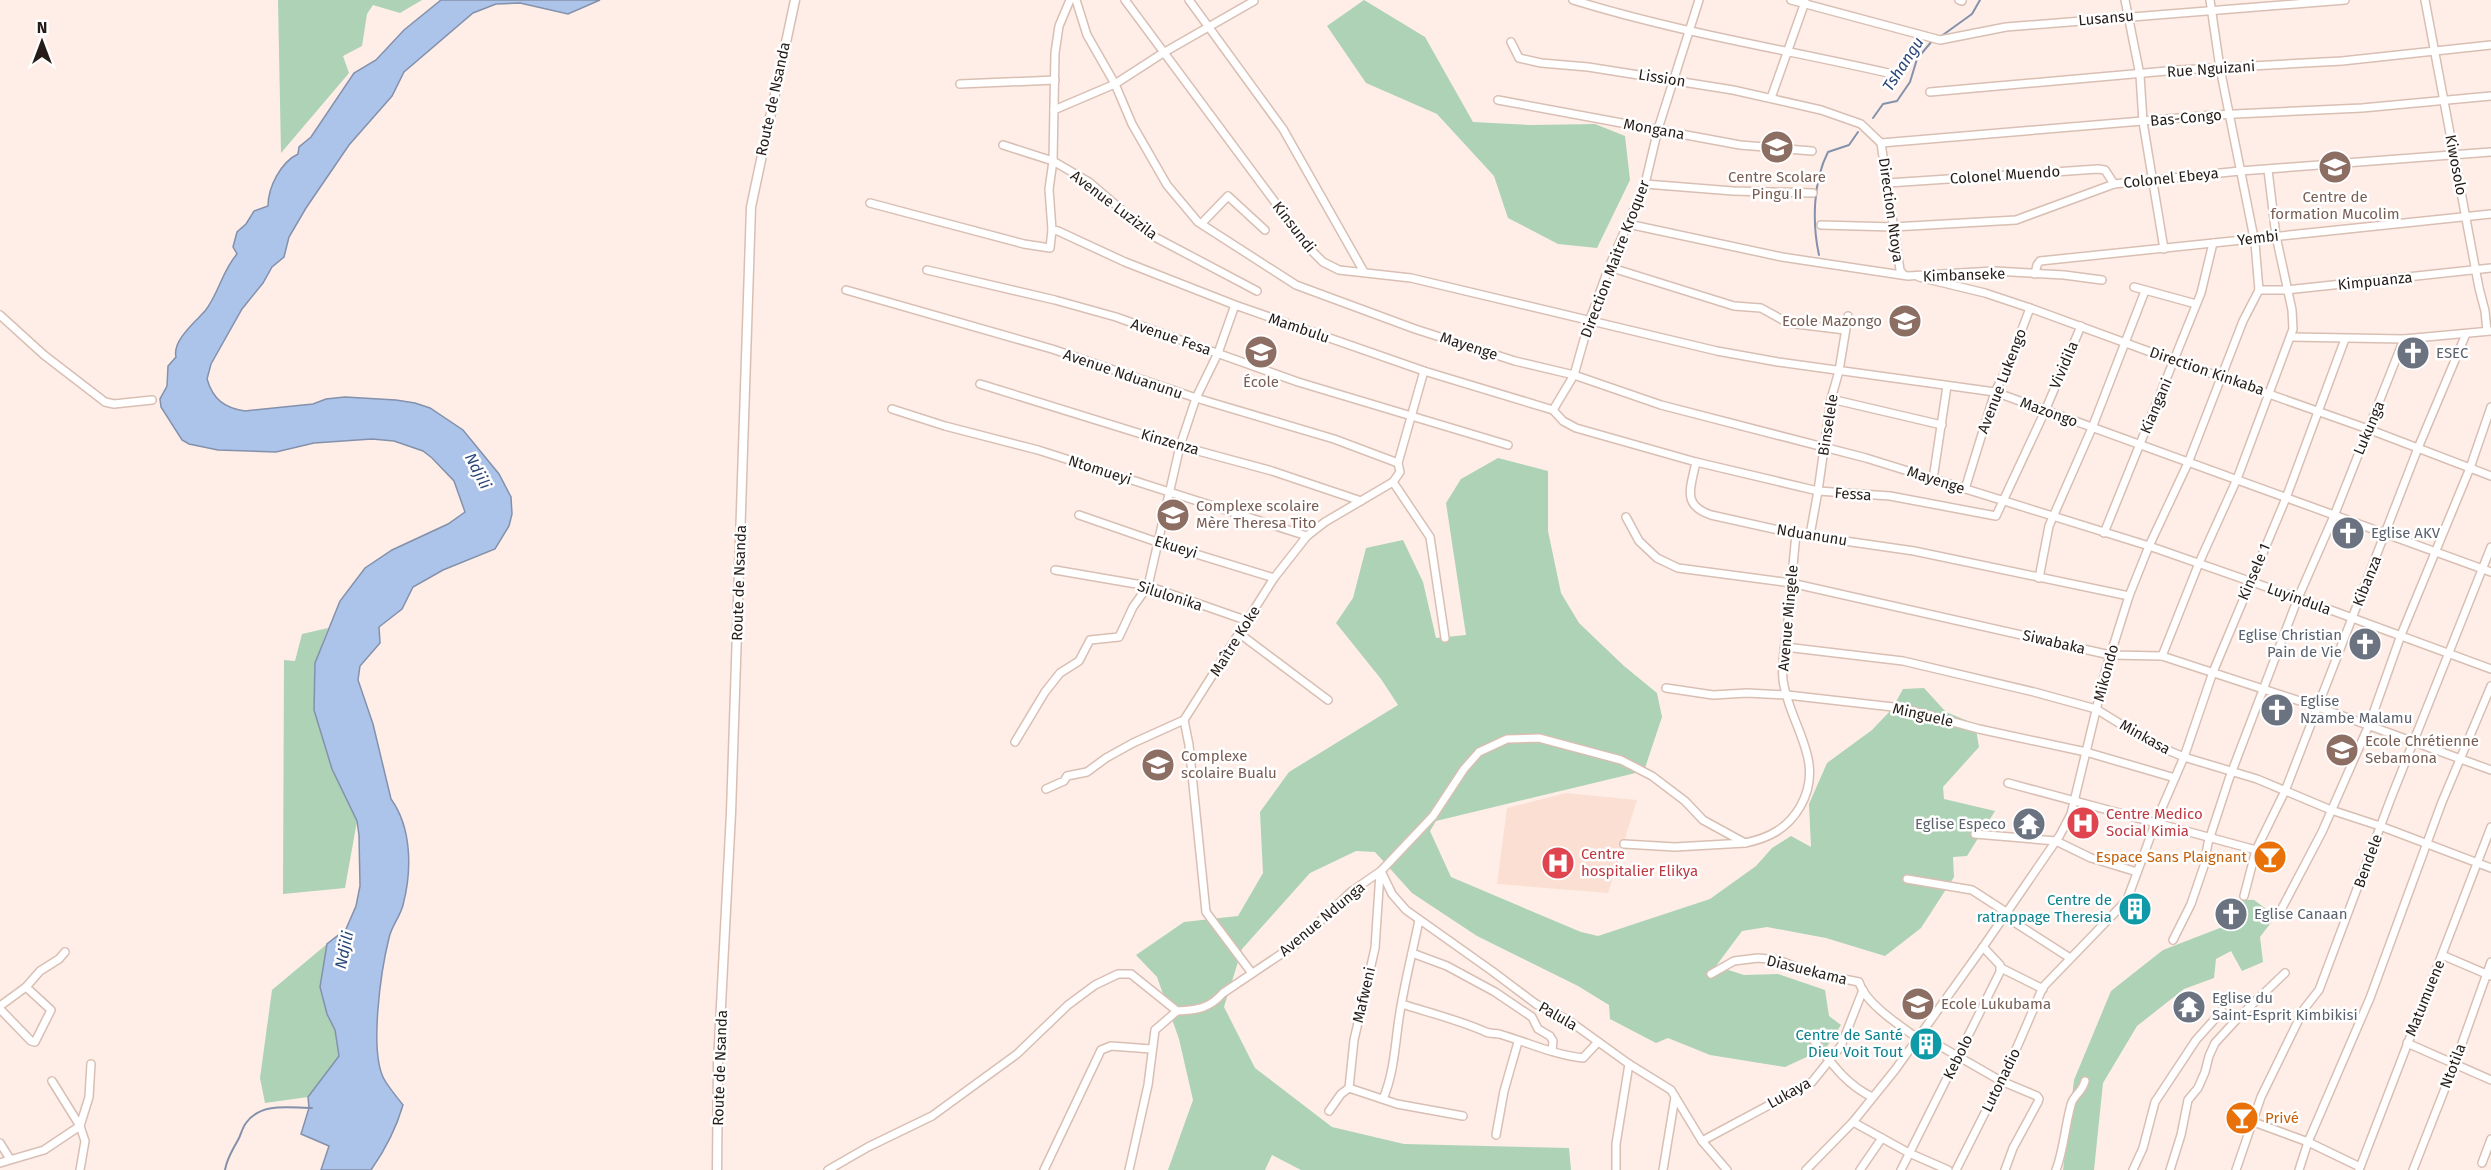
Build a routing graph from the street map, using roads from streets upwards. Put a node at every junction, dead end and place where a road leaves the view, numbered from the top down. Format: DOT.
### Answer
graph roads {
  1 [pos="795,0"];
  2 [pos="1070,0"];
  3 [pos="1076,0"];
  4 [pos="1125,0"];
  5 [pos="1189,0"];
  6 [pos="1573,0"];
  7 [pos="1699,0"];
  8 [pos="1791,0"];
  9 [pos="2125,0"];
  10 [pos="2210,0"];
  11 [pos="2345,0"];
  12 [pos="2425,0"];
  13 [pos="1254,1"];
  14 [pos="1805,2"];
  15 [pos="2235,4"];
  16 [pos="2212,10"];
  17 [pos="2127,16"];
  18 [pos="1210,27"];
  19 [pos="1689,31"];
  20 [pos="1511,42"];
  21 [pos="2491,45"];
  22 [pos="1786,50"];
  23 [pos="2433,50"];
  24 [pos="1163,53"];
  25 [pos="2220,68"];
  26 [pos="1888,73"];
  27 [pos="2139,75"];
  28 [pos="1055,80"];
  29 [pos="1674,80"];
  30 [pos="960,84"];
  31 [pos="1115,84"];
  32 [pos="1930,92"];
  33 [pos="2491,96"];
  34 [pos="1771,98"];
  35 [pos="2443,99"];
  36 [pos="1498,100"];
  37 [pos="1054,110"];
  38 [pos="1821,110"];
  39 [pos="2230,114"];
  40 [pos="2143,122"];
  41 [pos="1658,129"];
  42 [pos="1881,143"];
  43 [pos="1003,145"];
  44 [pos="1812,151"];
  45 [pos="2491,152"];
  46 [pos="2453,154"];
  47 [pos="1053,161"];
  48 [pos="2268,170"];
  49 [pos="2240,171"];
  50 [pos="2153,180"];
  51 [pos="1645,183"];
  52 [pos="1888,183"];
  53 [pos="2114,184"];
  54 [pos="1813,192"];
  55 [pos="870,203"];
  56 [pos="2491,214"];
  57 [pos="2466,216"];
  58 [pos="1202,223"];
  59 [pos="1628,224"];
  60 [pos="1821,225"];
  61 [pos="1893,226"];
  62 [pos="1265,230"];
  63 [pos="1052,231"];
  64 [pos="2276,236"];
  65 [pos="2254,240"];
  66 [pos="2213,243"];
  67 [pos="2164,249"];
  68 [pos="1609,267"];
  69 [pos="2491,268"];
  70 [pos="927,270"];
  71 [pos="2476,270"];
  72 [pos="1364,272"];
  73 [pos="1903,274"];
  74 [pos="2035,274"];
  75 [pos="1919,277"];
  76 [pos="2102,280"];
  77 [pos="2134,287"];
  78 [pos="846,290"];
  79 [pos="2259,290"];
  80 [pos="2286,290"];
  81 [pos="1257,291"];
  82 [pos="2145,291"];
  83 [pos="2196,304"];
  84 [pos="1235,305"];
  85 [pos="2030,308"];
  86 [pos="0,315"];
  87 [pos="1848,316"];
  88 [pos="1589,322"];
  89 [pos="2081,326"];
  90 [pos="1845,330"];
  91 [pos="2489,331"];
  92 [pos="2466,334"];
  93 [pos="2291,337"];
  94 [pos="2345,339"];
  95 [pos="2404,339"];
  96 [pos="2126,342"];
  97 [pos="1218,353"];
  98 [pos="2175,361"];
  99 [pos="1839,370"];
  100 [pos="1424,371"];
  101 [pos="1574,375"];
  102 [pos="2220,377"];
  103 [pos="980,384"];
  104 [pos="1947,386"];
  105 [pos="1995,392"];
  106 [pos="2270,393"];
  107 [pos="1196,398"];
  108 [pos="1831,399"];
  109 [pos="152,400"];
  110 [pos="2491,407"];
  111 [pos="892,409"];
  112 [pos="1552,410"];
  113 [pos="2045,411"];
  114 [pos="2320,412"];
  115 [pos="1413,415"];
  116 [pos="1941,425"];
  117 [pos="2092,428"];
  118 [pos="2368,429"];
  119 [pos="1508,445"];
  120 [pos="2139,445"];
  121 [pos="1180,446"];
  122 [pos="1825,448"];
  123 [pos="2418,448"];
  124 [pos="1696,462"];
  125 [pos="1398,463"];
  126 [pos="2187,463"];
  127 [pos="2470,468"];
  128 [pos="2491,476"];
  129 [pos="1933,479"];
  130 [pos="2237,479"];
  131 [pos="1392,482"];
  132 [pos="1965,489"];
  133 [pos="1818,491"];
  134 [pos="1168,492"];
  135 [pos="2286,498"];
  136 [pos="1361,501"];
  137 [pos="2002,501"];
  138 [pos="1079,515"];
  139 [pos="2334,516"];
  140 [pos="1626,517"];
  141 [pos="2052,517"];
  142 [pos="2103,533"];
  143 [pos="1796,534"];
  144 [pos="1810,535"];
  145 [pos="1307,536"];
  146 [pos="2386,536"];
  147 [pos="1157,542"];
  148 [pos="2149,546"];
  149 [pos="2491,547"];
  150 [pos="2434,553"];
  151 [pos="2199,563"];
  152 [pos="2482,569"];
  153 [pos="1055,570"];
  154 [pos="2491,572"];
  155 [pos="1274,578"];
  156 [pos="2039,578"];
  157 [pos="2250,581"];
  158 [pos="1791,583"];
  159 [pos="1148,586"];
  160 [pos="2129,596"];
  161 [pos="2298,598"];
  162 [pos="2352,618"];
  163 [pos="1248,621"];
  164 [pos="1240,634"];
  165 [pos="2401,635"];
  166 [pos="1445,638"];
  167 [pos="1785,647"];
  168 [pos="2448,654"];
  169 [pos="2110,655"];
  170 [pos="2162,656"];
  171 [pos="2491,669"];
  172 [pos="2213,672"];
  173 [pos="2491,686"];
  174 [pos="1666,688"];
  175 [pos="2264,688"];
  176 [pos="1787,695"];
  177 [pos="1328,700"];
  178 [pos="2318,706"];
  179 [pos="2096,710"];
  180 [pos="1184,720"];
  181 [pos="2369,725"];
  182 [pos="2415,741"];
  183 [pos="1015,742"];
  184 [pos="2086,753"];
  185 [pos="2184,757"];
  186 [pos="2460,759"];
  187 [pos="2491,770"];
  188 [pos="2232,771"];
  189 [pos="2175,778"];
  190 [pos="2008,783"];
  191 [pos="1046,789"];
  192 [pos="2285,791"];
  193 [pos="2075,802"];
  194 [pos="2331,810"];
  195 [pos="2155,824"];
  196 [pos="2380,826"];
  197 [pos="2491,827"];
  198 [pos="1975,834"];
  199 [pos="2209,839"];
  200 [pos="2056,841"];
  201 [pos="1745,843"];
  202 [pos="1624,844"];
  203 [pos="2427,845"];
  204 [pos="2256,850"];
  205 [pos="2477,863"];
  206 [pos="2491,868"];
  207 [pos="1381,870"];
  208 [pos="2137,872"];
  209 [pos="1907,879"];
  210 [pos="2244,896"];
  211 [pos="2006,912"];
  212 [pos="2280,912"];
  213 [pos="1419,920"];
  214 [pos="2173,940"];
  215 [pos="1983,947"];
  216 [pos="65,951"];
  217 [pos="1412,953"];
  218 [pos="2442,955"];
  219 [pos="2070,958"];
  220 [pos="2491,962"];
  221 [pos="2001,968"];
  222 [pos="1251,972"];
  223 [pos="2284,973"];
  224 [pos="1711,974"];
  225 [pos="2489,975"];
  226 [pos="26,987"];
  227 [pos="2043,988"];
  228 [pos="1863,989"];
  229 [pos="1402,1004"];
  230 [pos="0,1007"];
  231 [pos="1177,1011"];
  232 [pos="2222,1011"];
  233 [pos="1917,1036"];
  234 [pos="1811,1037"];
  235 [pos="1518,1042"];
  236 [pos="1598,1042"];
  237 [pos="2407,1043"];
  238 [pos="1151,1049"];
  239 [pos="1552,1050"];
  240 [pos="1957,1058"];
  241 [pos="1830,1060"];
  242 [pos="2455,1063"];
  243 [pos="91,1064"];
  244 [pos="1629,1064"];
  245 [pos="2491,1080"];
  246 [pos="52,1081"];
  247 [pos="2001,1081"];
  248 [pos="2085,1081"];
  249 [pos="1349,1088"];
  250 [pos="1675,1097"];
  251 [pos="1872,1097"];
  252 [pos="1383,1099"];
  253 [pos="1329,1111"];
  254 [pos="1462,1116"];
  255 [pos="2252,1121"];
  256 [pos="1853,1122"];
  257 [pos="80,1126"];
  258 [pos="1496,1135"];
  259 [pos="1882,1138"];
  260 [pos="2491,1139"];
  261 [pos="1702,1141"];
  262 [pos="0,1143"];
  263 [pos="2307,1143"];
  264 [pos="1909,1153"];
  265 [pos="10,1159"];
  266 [pos="0,1163"];
  267 [pos="2482,1163"];
  268 [pos="2359,1168"];
  269 [pos="80,1170"];
  270 [pos="717,1170"];
  271 [pos="828,1170"];
  272 [pos="1044,1170"];
  273 [pos="1129,1170"];
  274 [pos="1616,1170"];
  275 [pos="1663,1170"];
  276 [pos="1726,1170"];
  277 [pos="1806,1170"];
  278 [pos="1860,1170"];
  279 [pos="1901,1170"];
  280 [pos="1948,1170"];
  281 [pos="1956,1170"];
  282 [pos="2005,1170"];
  283 [pos="2056,1170"];
  284 [pos="2133,1170"];
  285 [pos="2170,1170"];
  286 [pos="2236,1170"];
  287 [pos="2299,1170"];
  288 [pos="2413,1170"];
  1 -- 270 [label="street, Route de Nsanda"];
  2 -- 28 [label="street"];
  3 -- 31 [label="street, Mayenge"];
  4 -- 24 [label="street, Kinsundi"];
  5 -- 18 [label="street"];
  6 -- 19 [label="street"];
  7 -- 19 [label="street, Direction Maitre Kroquer"];
  8 -- 14 [label="street"];
  9 -- 17 [label="street"];
  10 -- 16 [label="street"];
  11 -- 15 [label="street, Lusansu"];
  12 -- 23 [label="street, Kiwosolo"];
  13 -- 18 [label="street"];
  14 -- 17 [label="street, Lusansu"];
  14 -- 22 [label="street"];
  15 -- 16 [label="street, Lusansu"];
  16 -- 17 [label="street, Lusansu"];
  16 -- 25 [label="street"];
  17 -- 27 [label="street"];
  18 -- 24 [label="street"];
  18 -- 72 [label="street"];
  19 -- 22 [label="street"];
  19 -- 29 [label="street, Direction Maitre Kroquer"];
  20 -- 29 [label="street, Lission"];
  21 -- 23 [label="street, Rue Nguizani"];
  22 -- 26 [label="street"];
  22 -- 34 [label="street"];
  23 -- 25 [label="street, Rue Nguizani"];
  23 -- 35 [label="street, Kiwosolo"];
  24 -- 31 [label="street"];
  24 -- 72 [label="street, Kinsundi"];
  25 -- 27 [label="street, Rue Nguizani"];
  25 -- 39 [label="street"];
  27 -- 32 [label="street, Rue Nguizani"];
  27 -- 40 [label="street"];
  28 -- 30 [label="street"];
  28 -- 37 [label="street"];
  29 -- 34 [label="street, Lission"];
  29 -- 41 [label="street, Direction Maitre Kroquer"];
  31 -- 37 [label="street"];
  31 -- 58 [label="street, Mayenge"];
  33 -- 35 [label="street, Bas-Congo"];
  34 -- 38 [label="street, Lission"];
  35 -- 39 [label="street, Bas-Congo"];
  35 -- 46 [label="street, Kiwosolo"];
  36 -- 41 [label="street, Mongana"];
  37 -- 47 [label="street"];
  38 -- 42 [label="street, Direction Ntoya"];
  39 -- 40 [label="street, Bas-Congo"];
  39 -- 49 [label="street"];
  40 -- 42 [label="street, Bas-Congo"];
  40 -- 50 [label="street"];
  41 -- 44 [label="street, Mongana"];
  41 -- 51 [label="street, Direction Maitre Kroquer"];
  42 -- 52 [label="street, Direction Ntoya"];
  43 -- 47 [label="street"];
  45 -- 46 [label="street, Colonel Ebeya"];
  46 -- 48 [label="street, Colonel Ebeya"];
  46 -- 57 [label="street, Kiwosolo"];
  47 -- 63 [label="street"];
  47 -- 81 [label="street, Avenue Luzizila"];
  48 -- 49 [label="street, Colonel Ebeya"];
  48 -- 64 [label="street"];
  49 -- 50 [label="street, Colonel Ebeya"];
  49 -- 65 [label="street"];
  50 -- 53 [label="street, Colonel Ebeya"];
  50 -- 67 [label="street"];
  51 -- 54 [label="street"];
  51 -- 59 [label="street, Direction Maitre Kroquer"];
  52 -- 53 [label="street, Colonel Muendo"];
  52 -- 61 [label="street, Direction Ntoya"];
  53 -- 61 [label="street, Colonel Ebeya"];
  55 -- 63 [label="street"];
  56 -- 57 [label="street, Yembi"];
  57 -- 64 [label="street, Yembi"];
  57 -- 71 [label="street, Kiwosolo"];
  58 -- 62 [label="street"];
  58 -- 101 [label="street, Mayenge"];
  59 -- 68 [label="street, Direction Maitre Kroquer"];
  59 -- 73 [label="street, Kimbanseke"];
  60 -- 61 [label="street, Colonel Ebeya"];
  61 -- 73 [label="street, Direction Ntoya"];
  63 -- 84 [label="street, Mambulu"];
  64 -- 65 [label="street, Yembi"];
  64 -- 80 [label="street"];
  65 -- 66 [label="street, Yembi"];
  65 -- 79 [label="street"];
  66 -- 67 [label="street, Yembi"];
  66 -- 83 [label="street, Kiangani"];
  67 -- 74 [label="street, Yembi"];
  68 -- 88 [label="street, Direction Maitre Kroquer"];
  68 -- 90 [label="street"];
  69 -- 71 [label="street, Kimpuanza"];
  70 -- 97 [label="street, Avenue Fesa"];
  71 -- 80 [label="street, Kimpuanza"];
  71 -- 91 [label="street, Kiwosolo"];
  72 -- 88 [label="street, Kinsundi"];
  73 -- 75 [label="street, Kimbanseke"];
  74 -- 75 [label="street, Kimbanseke"];
  74 -- 76 [label="street, Kimbanseke"];
  75 -- 85 [label="street, Direction Kinkaba"];
  77 -- 82 [label="street"];
  78 -- 107 [label="street, Avenue Nduanunu"];
  79 -- 80 [label="street, Kimpuanza"];
  79 -- 102 [label="street, Mikondo"];
  80 -- 93 [label="street"];
  82 -- 83 [label="street"];
  82 -- 96 [label="street"];
  83 -- 98 [label="street, Kiangani"];
  84 -- 97 [label="street"];
  84 -- 100 [label="street, Mambulu"];
  85 -- 89 [label="street, Direction Kinkaba"];
  85 -- 105 [label="street, Avenue Lukengo"];
  86 -- 109 [label="street"];
  87 -- 90 [label="street, Binselele"];
  88 -- 99 [label="street, Mazongo"];
  88 -- 101 [label="street, Direction Maitre Kroquer"];
  89 -- 96 [label="street, Direction Kinkaba"];
  89 -- 113 [label="street, Vividila"];
  90 -- 99 [label="street, Binselele"];
  91 -- 92 [label="street"];
  92 -- 95 [label="street"];
  92 -- 123 [label="street, Kibanza"];
  93 -- 94 [label="street"];
  93 -- 106 [label="street"];
  94 -- 95 [label="street"];
  94 -- 114 [label="street, Kinsele 1"];
  95 -- 118 [label="street, Lukunga"];
  96 -- 98 [label="street, Direction Kinkaba"];
  96 -- 117 [label="street"];
  97 -- 107 [label="street"];
  97 -- 115 [label="street, Avenue Fesa"];
  98 -- 102 [label="street, Direction Kinkaba"];
  98 -- 120 [label="street, Kiangani"];
  99 -- 104 [label="street, Mazongo"];
  99 -- 108 [label="street, Binselele"];
  100 -- 112 [label="street, Mambulu"];
  100 -- 115 [label="street"];
  101 -- 112 [label="street, Direction Maitre Kroquer"];
  101 -- 122 [label="street, Mayenge"];
  102 -- 106 [label="street, Direction Kinkaba"];
  102 -- 126 [label="street, Mikondo"];
  103 -- 121 [label="street, Kinzenza"];
  104 -- 105 [label="street, Mazongo"];
  104 -- 116 [label="street"];
  105 -- 113 [label="street, Mazongo"];
  105 -- 132 [label="street, Avenue Lukengo"];
  106 -- 114 [label="street, Direction Kinkaba"];
  106 -- 130 [label="street"];
  107 -- 121 [label="street"];
  107 -- 125 [label="street, Avenue Nduanunu"];
  108 -- 116 [label="street"];
  108 -- 122 [label="street, Binselele"];
  110 -- 127 [label="street"];
  111 -- 134 [label="street, Ntomueyi"];
  112 -- 124 [label="street"];
  113 -- 117 [label="street, Mazongo"];
  113 -- 137 [label="street, Vividila"];
  114 -- 118 [label="street, Direction Kinkaba"];
  114 -- 135 [label="street, Kinsele 1"];
  115 -- 119 [label="street"];
  115 -- 125 [label="street"];
  116 -- 129 [label="street"];
  117 -- 120 [label="street, Mazongo"];
  117 -- 141 [label="street"];
  118 -- 123 [label="street, Direction Kinkaba"];
  118 -- 139 [label="street, Lukunga"];
  120 -- 126 [label="street, Mazongo"];
  120 -- 142 [label="street, Kiangani"];
  121 -- 134 [label="street"];
  121 -- 136 [label="street, Kinzenza"];
  122 -- 129 [label="street, Mayenge"];
  122 -- 133 [label="street, Binselele"];
  123 -- 127 [label="street, Direction Kinkaba"];
  123 -- 146 [label="street, Kibanza"];
  124 -- 133 [label="street, Fessa"];
  124 -- 143 [label="street, Nduanunu"];
  125 -- 131 [label="street"];
  126 -- 130 [label="street, Mazongo"];
  126 -- 148 [label="street, Mikondo"];
  127 -- 128 [label="street, Direction Kinkaba"];
  127 -- 150 [label="street"];
  129 -- 132 [label="street, Mayenge"];
  130 -- 135 [label="street, Mazongo"];
  130 -- 151 [label="street"];
  131 -- 136 [label="street, Maître Koke"];
  131 -- 166 [label="street"];
  132 -- 137 [label="street, Mayenge"];
  133 -- 137 [label="street, Fessa"];
  133 -- 144 [label="street, Binselele"];
  134 -- 145 [label="street, Ntomueyi"];
  134 -- 147 [label="street"];
  135 -- 139 [label="street, Mazongo"];
  135 -- 157 [label="street, Kinsele 1"];
  136 -- 145 [label="street, Maître Koke"];
  137 -- 141 [label="street, Luyindula"];
  138 -- 147 [label="street, Ekueyi"];
  139 -- 146 [label="street, Mazongo"];
  139 -- 161 [label="street, Lukunga"];
  140 -- 158 [label="street, Siwabaka"];
  141 -- 142 [label="street, Luyindula"];
  141 -- 156 [label="street"];
  142 -- 148 [label="street, Luyindula"];
  143 -- 144 [label="street, Nduanunu"];
  143 -- 158 [label="street, Avenue Mingele"];
  144 -- 156 [label="street, Nduanunu"];
  145 -- 155 [label="street, Maître Koke"];
  146 -- 150 [label="street, Mazongo"];
  146 -- 162 [label="street, Kibanza"];
  147 -- 155 [label="street, Ekueyi"];
  147 -- 159 [label="street"];
  148 -- 151 [label="street, Luyindula"];
  148 -- 160 [label="street, Mikondo"];
  149 -- 152 [label="street, Bendele"];
  150 -- 152 [label="street, Mazongo"];
  150 -- 165 [label="street"];
  151 -- 157 [label="street, Luyindula"];
  151 -- 170 [label="street"];
  152 -- 154 [label="street, Mazongo"];
  152 -- 168 [label="street, Bendele"];
  153 -- 159 [label="street, Silulonika"];
  155 -- 163 [label="street, Maître Koke"];
  156 -- 160 [label="street, Nduanunu"];
  157 -- 161 [label="street, Luyindula"];
  157 -- 172 [label="street, Kinsele 1"];
  158 -- 167 [label="street, Avenue Mingele"];
  158 -- 169 [label="street, Siwabaka"];
  159 -- 163 [label="street, Silulonika"];
  159 -- 183 [label="street"];
  160 -- 169 [label="street, Mikondo"];
  161 -- 162 [label="street, Luyindula"];
  161 -- 175 [label="street, Lukunga"];
  162 -- 165 [label="street, Luyindula"];
  162 -- 178 [label="street, Kibanza"];
  163 -- 164 [label="street, Maître Koke"];
  164 -- 177 [label="street"];
  164 -- 180 [label="street, Maître Koke"];
  165 -- 168 [label="street, Luyindula"];
  165 -- 181 [label="street"];
  167 -- 176 [label="street, Avenue Mingele"];
  167 -- 179 [label="street, Minkasa"];
  168 -- 171 [label="street, Luyindula"];
  168 -- 182 [label="street, Bendele"];
  169 -- 170 [label="street, Siwabaka"];
  169 -- 179 [label="street, Mikondo"];
  170 -- 172 [label="street, Siwabaka"];
  172 -- 175 [label="street, Siwabaka"];
  172 -- 185 [label="street, Kinsele 1"];
  173 -- 186 [label="street"];
  174 -- 176 [label="street, Minguele"];
  175 -- 178 [label="street, Siwabaka"];
  175 -- 188 [label="street, Lukunga"];
  176 -- 184 [label="street, Minguele"];
  176 -- 201 [label="street, Avenue Mingele"];
  178 -- 181 [label="street, Siwabaka"];
  178 -- 192 [label="street, Kibanza"];
  179 -- 184 [label="street, Mikondo"];
  179 -- 185 [label="street, Minkasa"];
  180 -- 191 [label="street"];
  180 -- 222 [label="street"];
  181 -- 182 [label="street, Siwabaka"];
  181 -- 194 [label="street"];
  182 -- 186 [label="street, Siwabaka"];
  182 -- 196 [label="street, Bendele"];
  184 -- 189 [label="street, Minguele"];
  184 -- 193 [label="street, Mikondo"];
  185 -- 188 [label="street, Minkasa"];
  185 -- 189 [label="street, Kinsele 1"];
  186 -- 187 [label="street, Siwabaka"];
  186 -- 203 [label="street"];
  188 -- 192 [label="street, Minkasa"];
  188 -- 199 [label="street, Lukunga"];
  189 -- 195 [label="street, Kinsele 1"];
  190 -- 193 [label="street"];
  192 -- 194 [label="street, Minkasa"];
  192 -- 204 [label="street, Kibanza"];
  193 -- 195 [label="street"];
  193 -- 200 [label="street, Mikondo"];
  194 -- 196 [label="street, Minkasa"];
  194 -- 212 [label="street"];
  195 -- 199 [label="street"];
  195 -- 208 [label="street, Kinsele 1"];
  196 -- 203 [label="street, Minkasa"];
  196 -- 255 [label="street, Bendele"];
  197 -- 205 [label="street, Matumuene"];
  198 -- 200 [label="street"];
  199 -- 204 [label="street"];
  199 -- 214 [label="street, Lukunga"];
  200 -- 208 [label="street"];
  200 -- 211 [label="street, Mikondo"];
  201 -- 202 [label="street"];
  201 -- 207 [label="street, Avenue Ndunga"];
  203 -- 205 [label="street, Minkasa"];
  203 -- 263 [label="street"];
  204 -- 210 [label="street, Kibanza"];
  205 -- 206 [label="street, Minkasa"];
  205 -- 218 [label="street, Matumuene"];
  207 -- 213 [label="street, Palula"];
  207 -- 222 [label="street, Avenue Ndunga"];
  207 -- 249 [label="street, Mafweni"];
  208 -- 219 [label="street, Kinsele 1"];
  209 -- 211 [label="street"];
  211 -- 215 [label="street, Mikondo"];
  211 -- 219 [label="street"];
  213 -- 217 [label="street"];
  213 -- 236 [label="street, Palula"];
  215 -- 221 [label="street"];
  215 -- 233 [label="street, Mikondo"];
  216 -- 226 [label="street"];
  217 -- 229 [label="street"];
  217 -- 239 [label="street"];
  218 -- 225 [label="street"];
  218 -- 237 [label="street, Matumuene"];
  219 -- 227 [label="street, Lutonadio"];
  220 -- 225 [label="street, Ntotila"];
  221 -- 227 [label="street"];
  221 -- 240 [label="street, Kebolo"];
  222 -- 231 [label="street, Avenue Ndunga"];
  223 -- 285 [label="street"];
  224 -- 228 [label="street, Diasuekama"];
  225 -- 242 [label="street, Ntotila"];
  226 -- 230 [label="street"];
  226 -- 230 [label="street"];
  227 -- 247 [label="street, Lutonadio"];
  228 -- 233 [label="street, Diasuekama"];
  228 -- 241 [label="street, Lukaya"];
  229 -- 235 [label="street"];
  229 -- 252 [label="street"];
  231 -- 238 [label="street"];
  231 -- 271 [label="street"];
  232 -- 284 [label="street"];
  233 -- 240 [label="street, Diasuekama"];
  233 -- 251 [label="street, Mikondo"];
  234 -- 241 [label="street"];
  235 -- 239 [label="street"];
  235 -- 258 [label="street"];
  236 -- 239 [label="street"];
  236 -- 244 [label="street, Palula"];
  237 -- 242 [label="street"];
  237 -- 268 [label="street, Matumuene"];
  238 -- 272 [label="street"];
  238 -- 273 [label="street"];
  240 -- 247 [label="street, Diasuekama"];
  240 -- 264 [label="street, Kebolo"];
  241 -- 251 [label="street"];
  241 -- 261 [label="street, Lukaya"];
  242 -- 245 [label="street"];
  242 -- 288 [label="street, Ntotila"];
  243 -- 257 [label="street"];
  244 -- 250 [label="street, Palula"];
  244 -- 274 [label="street"];
  246 -- 257 [label="street"];
  247 -- 281 [label="street, Lutonadio"];
  247 -- 282 [label="street, Diasuekama"];
  248 -- 283 [label="street"];
  249 -- 252 [label="street"];
  249 -- 253 [label="street"];
  250 -- 261 [label="street, Palula"];
  250 -- 275 [label="street"];
  251 -- 256 [label="street, Mikondo"];
  252 -- 254 [label="street"];
  255 -- 263 [label="street"];
  255 -- 286 [label="street, Bendele"];
  256 -- 259 [label="street"];
  256 -- 277 [label="street, Mikondo"];
  257 -- 265 [label="street"];
  257 -- 269 [label="street"];
  259 -- 264 [label="street"];
  259 -- 278 [label="street"];
  260 -- 267 [label="street"];
  261 -- 276 [label="street, Palula"];
  262 -- 265 [label="street"];
  263 -- 268 [label="street"];
  263 -- 287 [label="street"];
  264 -- 279 [label="street, Kebolo"];
  264 -- 280 [label="street"];
  265 -- 266 [label="street"];
}
